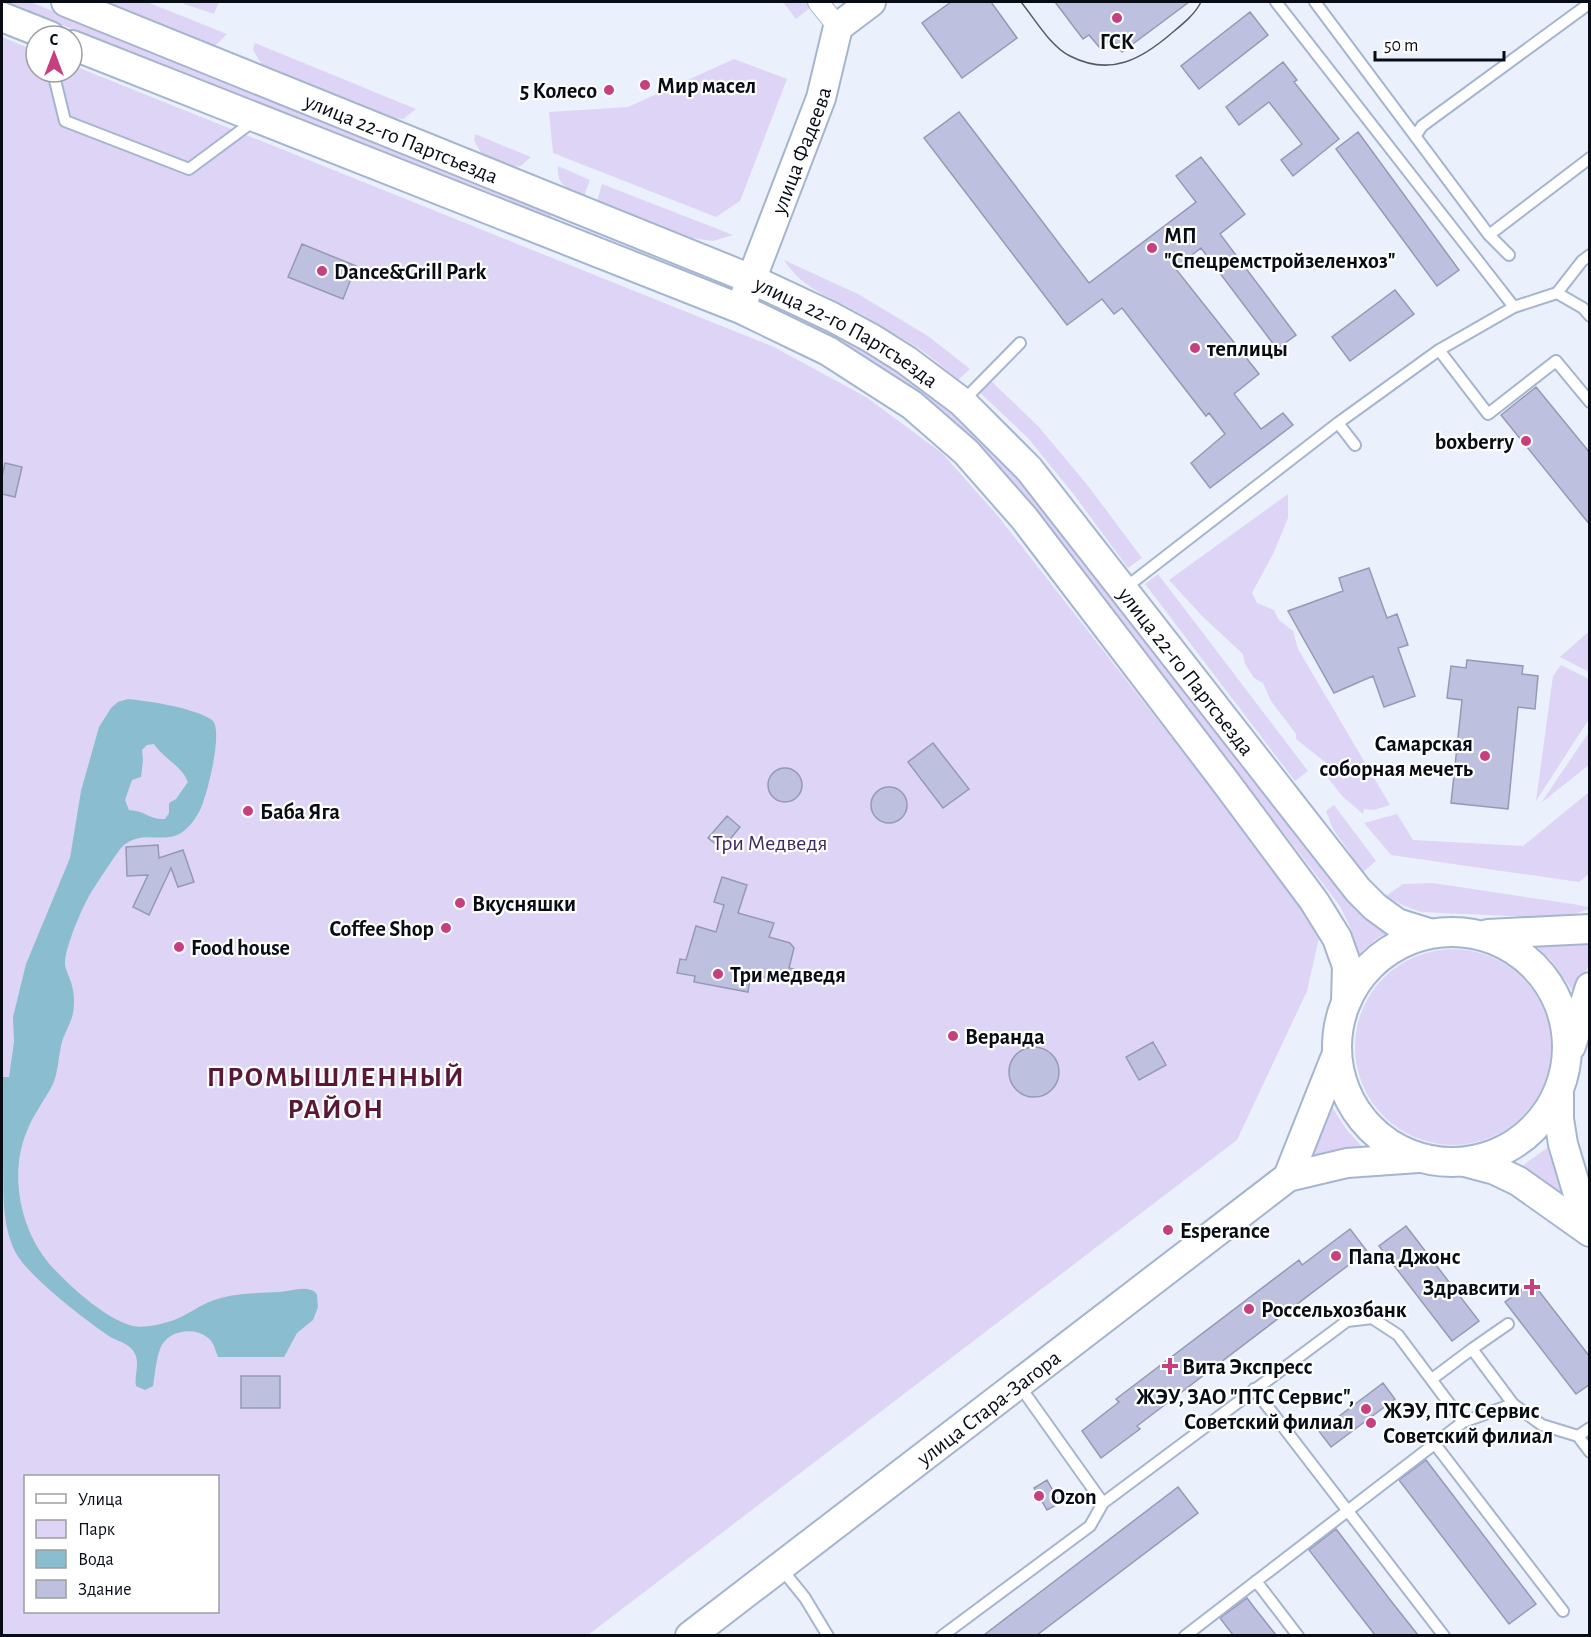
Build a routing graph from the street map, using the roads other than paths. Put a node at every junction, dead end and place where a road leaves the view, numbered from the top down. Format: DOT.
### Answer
graph roads {
  1 [pos="66,2"];
  2 [pos="818,2"];
  3 [pos="871,2"];
  4 [pos="1276,2"];
  5 [pos="1315,2"];
  6 [pos="1590,3"];
  7 [pos="2,17"];
  8 [pos="840,18"];
  9 [pos="24,26"];
  10 [pos="84,50"];
  11 [pos="55,84"];
  12 [pos="258,118"];
  13 [pos="1416,135"];
  14 [pos="1590,158"];
  15 [pos="565,204"];
  16 [pos="618,225"];
  17 [pos="552,235"];
  18 [pos="1489,235"];
  19 [pos="1509,255"];
  20 [pos="1590,255"];
  21 [pos="604,256"];
  22 [pos="751,279"];
  23 [pos="1557,293"];
  24 [pos="1514,307"];
  25 [pos="741,309"];
  26 [pos="1590,316"];
  27 [pos="1020,343"];
  28 [pos="1439,350"];
  29 [pos="962,402"];
  30 [pos="1590,402"];
  31 [pos="1338,423"];
  32 [pos="1354,445"];
  33 [pos="1122,590"];
  34 [pos="1590,929"];
  35 [pos="1429,933"];
  36 [pos="1488,934"];
  37 [pos="1590,987"];
  38 [pos="1346,1002"];
  39 [pos="1336,1056"];
  40 [pos="1568,1056"];
  41 [pos="1559,1094"];
  42 [pos="1419,1158"];
  43 [pos="1465,1162"];
  44 [pos="1288,1177"];
  45 [pos="1589,1231"];
  46 [pos="1508,1324"];
  47 [pos="1472,1349"];
  48 [pos="1431,1379"];
  49 [pos="1019,1385"];
  50 [pos="1254,1389"];
  51 [pos="1513,1404"];
  52 [pos="1463,1422"];
  53 [pos="1590,1428"];
  54 [pos="1578,1436"];
  55 [pos="1434,1443"];
  56 [pos="1590,1452"];
  57 [pos="1103,1503"];
  58 [pos="1348,1511"];
  59 [pos="779,1567"];
  60 [pos="1256,1581"];
  61 [pos="1563,1611"];
  62 [pos="690,1635"];
  63 [pos="828,1635"];
  64 [pos="942,1635"];
  65 [pos="1185,1635"];
  66 [pos="1298,1635"];
  67 [pos="1444,1635"];
  1 -- 15 [label="street, улица 22-го Партсъезда"];
  2 -- 8 [label="street"];
  3 -- 8 [label="street"];
  4 -- 24 [label="lane"];
  5 -- 13 [label="lane"];
  6 -- 13 [label="lane"];
  7 -- 9 [label="street"];
  8 -- 22 [label="street, улица Фадеева"];
  10 -- 12 [label="street, улица 22-го Партсъезда"];
  11 -- 12 [label="lane"];
  12 -- 17 [label="street, улица 22-го Партсъезда"];
  13 -- 18 [label="lane"];
  14 -- 18 [label="lane"];
  15 -- 16 [label="street, улица 22-го Партсъезда"];
  15 -- 17 [label="street"];
  16 -- 21 [label="street"];
  16 -- 22 [label="street, улица 22-го Партсъезда"];
  17 -- 21 [label="street, улица 22-го Партсъезда"];
  18 -- 19 [label="lane"];
  20 -- 23 [label="lane"];
  21 -- 25 [label="street, улица 22-го Партсъезда"];
  22 -- 25 [label="street, улица Фадеева"];
  22 -- 29 [label="street, улица 22-го Партсъезда"];
  23 -- 24 [label="lane"];
  23 -- 26 [label="lane"];
  24 -- 28 [label="lane"];
  25 -- 38 [label="street, улица 22-го Партсъезда"];
  27 -- 29 [label="lane"];
  28 -- 30 [label="lane"];
  28 -- 31 [label="lane"];
  29 -- 33 [label="street, улица 22-го Партсъезда"];
  31 -- 32 [label="lane"];
  31 -- 33 [label="lane"];
  33 -- 35 [label="street, улица 22-го Партсъезда"];
  34 -- 36 [label="street"];
  35 -- 36 [label="street"];
  35 -- 38 [label="street"];
  36 -- 40 [label="street"];
  37 -- 40 [label="street"];
  38 -- 39 [label="street"];
  39 -- 42 [label="street"];
  39 -- 44 [label="street"];
  40 -- 41 [label="street"];
  41 -- 43 [label="street"];
  41 -- 45 [label="street"];
  42 -- 43 [label="street"];
  42 -- 44 [label="street, улица Стара-Загора"];
  43 -- 45 [label="street"];
  44 -- 49 [label="street, улица Стара-Загора"];
  46 -- 47 [label="lane"];
  47 -- 48 [label="lane"];
  47 -- 51 [label="lane"];
  48 -- 50 [label="lane"];
  48 -- 52 [label="lane"];
  49 -- 57 [label="lane"];
  49 -- 59 [label="street, улица Стара-Загора"];
  50 -- 57 [label="lane"];
  50 -- 58 [label="lane"];
  51 -- 52 [label="lane"];
  51 -- 54 [label="lane"];
  52 -- 55 [label="lane"];
  53 -- 54 [label="lane"];
  54 -- 56 [label="lane"];
  55 -- 58 [label="lane"];
  55 -- 61 [label="lane"];
  57 -- 64 [label="lane"];
  58 -- 60 [label="lane"];
  58 -- 67 [label="lane"];
  59 -- 62 [label="street, улица Стара-Загора"];
  59 -- 63 [label="lane"];
  60 -- 65 [label="lane"];
  60 -- 66 [label="lane"];
}
